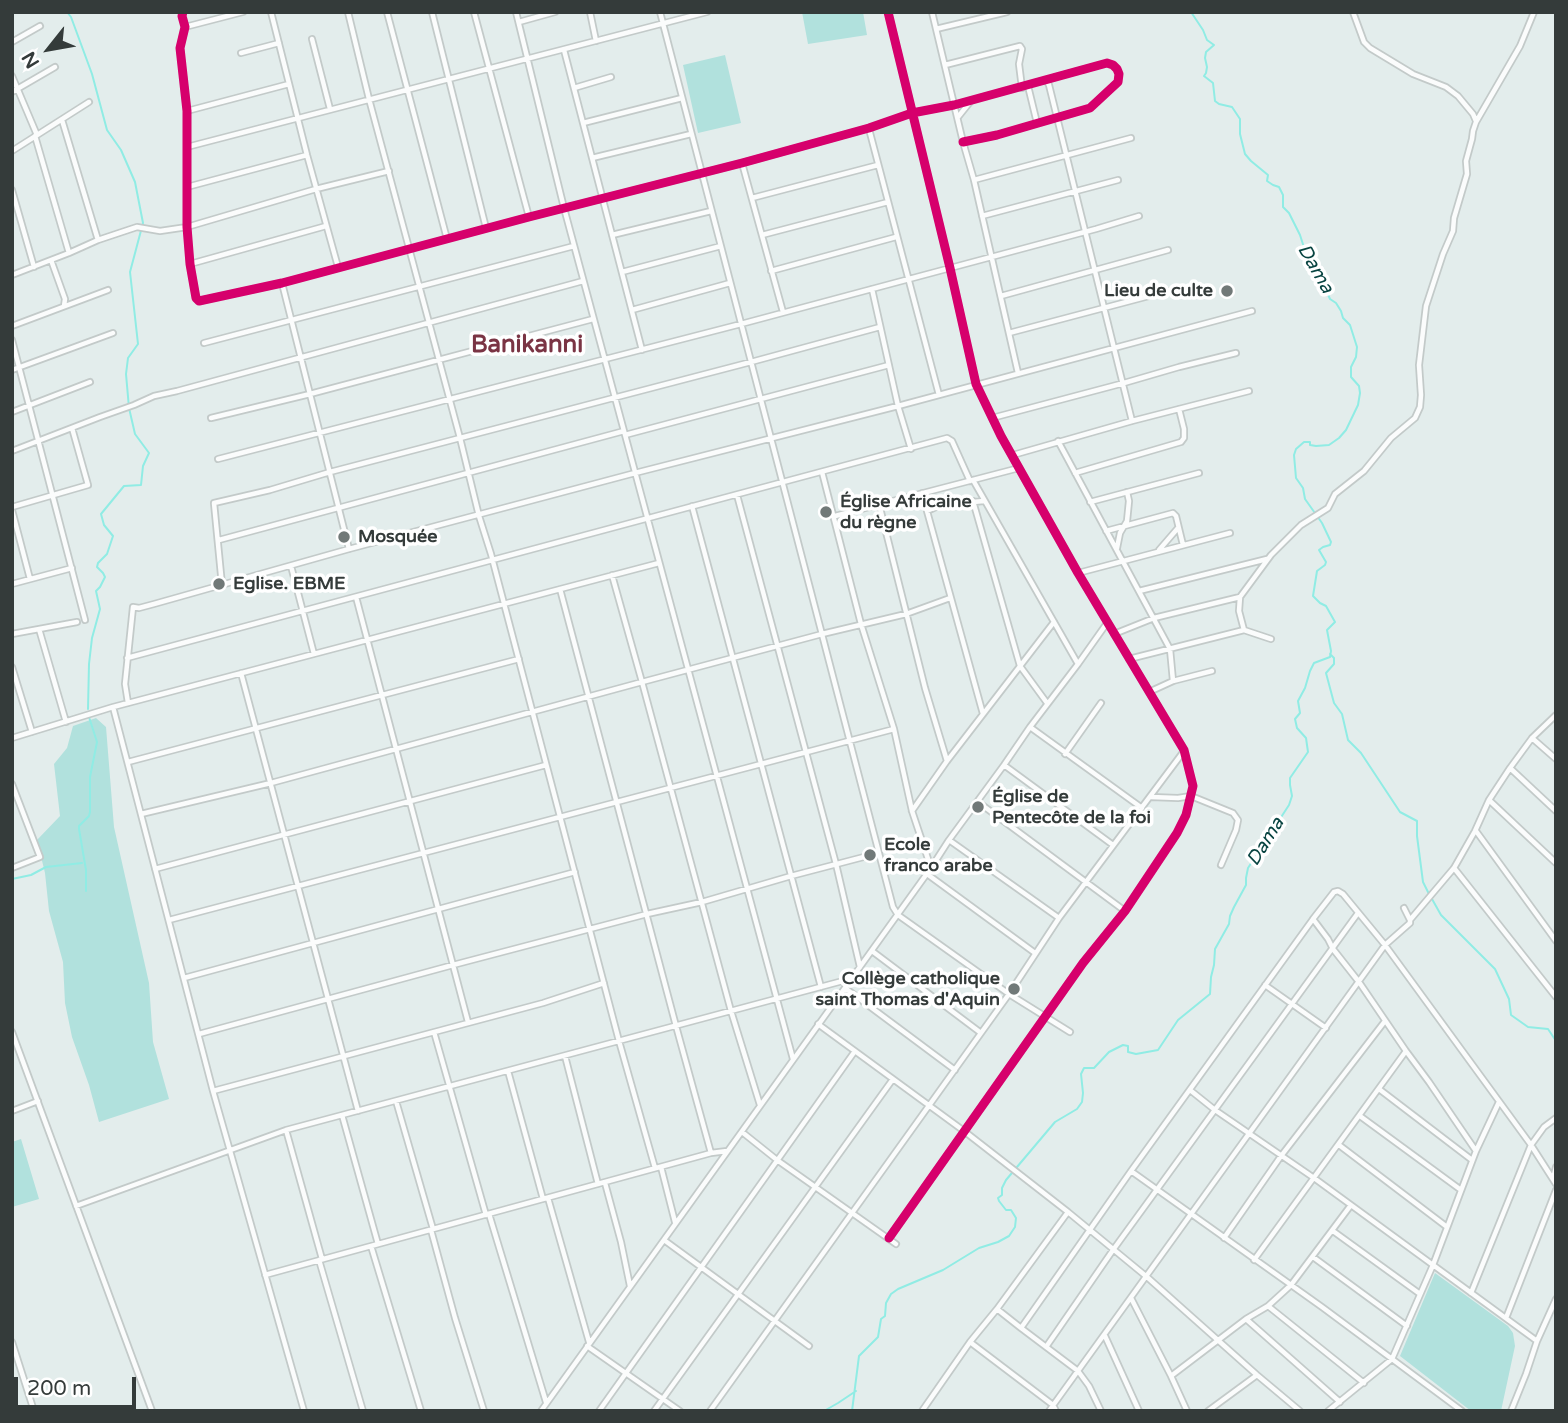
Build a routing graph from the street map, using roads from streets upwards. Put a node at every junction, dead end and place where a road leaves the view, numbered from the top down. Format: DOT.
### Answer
graph roads {
  1 [pos="183,12"];
  2 [pos="243,12"];
  3 [pos="271,12"];
  4 [pos="348,12"];
  5 [pos="387,12"];
  6 [pos="432,12"];
  7 [pos="474,12"];
  8 [pos="516,12"];
  9 [pos="555,12"];
  10 [pos="590,12"];
  11 [pos="660,12"];
  12 [pos="707,12"];
  13 [pos="888,12"];
  14 [pos="932,12"];
  15 [pos="1007,12"];
  16 [pos="1353,12"];
  17 [pos="1534,12"];
  18 [pos="519,22"];
  19 [pos="663,24"];
  20 [pos="40,26"];
  21 [pos="185,27"];
  22 [pos="936,29"];
  23 [pos="312,39"];
  24 [pos="596,41"];
  25 [pos="12,42"];
  26 [pos="279,43"];
  27 [pos="564,50"];
  28 [pos="241,53"];
  29 [pos="527,59"];
  30 [pos="945,65"];
  31 [pos="55,67"];
  32 [pos="489,69"];
  33 [pos="12,76"];
  34 [pos="611,76"];
  35 [pos="449,79"];
  36 [pos="1046,80"];
  37 [pos="289,84"];
  38 [pos="1025,87"];
  39 [pos="573,88"];
  40 [pos="18,89"];
  41 [pos="408,89"];
  42 [pos="12,92"];
  43 [pos="682,98"];
  44 [pos="369,99"];
  45 [pos="970,101"];
  46 [pos="89,102"];
  47 [pos="954,105"];
  48 [pos="330,109"];
  49 [pos="187,111"];
  50 [pos="912,113"];
  51 [pos="297,118"];
  52 [pos="958,118"];
  53 [pos="1057,118"];
  54 [pos="62,120"];
  55 [pos="1476,122"];
  56 [pos="1037,123"];
  57 [pos="583,124"];
  58 [pos="869,128"];
  59 [pos="691,134"];
  60 [pos="36,136"];
  61 [pos="1131,138"];
  62 [pos="963,142"];
  63 [pos="187,147"];
  64 [pos="12,151"];
  65 [pos="1067,154"];
  66 [pos="307,155"];
  67 [pos="592,159"];
  68 [pos="742,163"];
  69 [pos="878,165"];
  70 [pos="388,171"];
  71 [pos="702,173"];
  72 [pos="974,180"];
  73 [pos="1118,180"];
  74 [pos="187,187"];
  75 [pos="316,189"];
  76 [pos="12,190"];
  77 [pos="1075,191"];
  78 [pos="752,198"];
  79 [pos="603,199"];
  80 [pos="888,202"];
  81 [pos="564,208"];
  82 [pos="711,211"];
  83 [pos="982,216"];
  84 [pos="1139,216"];
  85 [pos="529,217"];
  86 [pos="187,226"];
  87 [pos="326,226"];
  88 [pos="486,228"];
  89 [pos="1086,231"];
  90 [pos="612,235"];
  91 [pos="762,235"];
  92 [pos="897,237"];
  93 [pos="447,239"];
  94 [pos="98,240"];
  95 [pos="720,246"];
  96 [pos="574,247"];
  97 [pos="409,249"];
  98 [pos="1168,250"];
  99 [pos="69,253"];
  100 [pos="992,256"];
  101 [pos="51,260"];
  102 [pos="190,264"];
  103 [pos="34,267"];
  104 [pos="338,268"];
  105 [pos="950,268"];
  106 [pos="771,271"];
  107 [pos="1095,271"];
  108 [pos="622,272"];
  109 [pos="12,275"];
  110 [pos="909,279"];
  111 [pos="583,281"];
  112 [pos="282,283"];
  113 [pos="730,283"];
  114 [pos="419,287"];
  115 [pos="872,289"];
  116 [pos="108,290"];
  117 [pos="1168,291"];
  118 [pos="1001,296"];
  119 [pos="63,307"];
  120 [pos="1105,307"];
  121 [pos="632,310"];
  122 [pos="1252,311"];
  123 [pos="783,312"];
  124 [pos="593,319"];
  125 [pos="291,320"];
  126 [pos="429,323"];
  127 [pos="741,324"];
  128 [pos="12,326"];
  129 [pos="880,327"];
  130 [pos="1009,333"];
  131 [pos="113,334"];
  132 [pos="12,340"];
  133 [pos="204,343"];
  134 [pos="1114,348"];
  135 [pos="642,350"];
  136 [pos="1236,353"];
  137 [pos="300,357"];
  138 [pos="604,358"];
  139 [pos="438,360"];
  140 [pos="751,362"];
  141 [pos="889,365"];
  142 [pos="20,368"];
  143 [pos="12,370"];
  144 [pos="1018,373"];
  145 [pos="90,382"];
  146 [pos="1124,383"];
  147 [pos="976,384"];
  148 [pos="1249,391"];
  149 [pos="310,394"];
  150 [pos="939,395"];
  151 [pos="615,397"];
  152 [pos="449,399"];
  153 [pos="761,399"];
  154 [pos="29,405"];
  155 [pos="898,406"];
  156 [pos="1179,409"];
  157 [pos="12,412"];
  158 [pos="211,418"];
  159 [pos="992,418"];
  160 [pos="1132,421"];
  161 [pos="72,428"];
  162 [pos="320,433"];
  163 [pos="624,433"];
  164 [pos="460,438"];
  165 [pos="771,439"];
  166 [pos="38,441"];
  167 [pos="1058,441"];
  168 [pos="911,449"];
  169 [pos="12,451"];
  170 [pos="1013,455"];
  171 [pos="218,459"];
  172 [pos="1019,468"];
  173 [pos="330,472"];
  174 [pos="468,472"];
  175 [pos="822,472"];
  176 [pos="635,473"];
  177 [pos="1075,473"];
  178 [pos="1199,473"];
  179 [pos="971,480"];
  180 [pos="782,483"];
  181 [pos="1127,492"];
  182 [pos="922,493"];
  183 [pos="53,495"];
  184 [pos="737,495"];
  185 [pos="973,501"];
  186 [pos="984,501"];
  187 [pos="1090,502"];
  188 [pos="879,505"];
  189 [pos="692,506"];
  190 [pos="338,507"];
  191 [pos="12,508"];
  192 [pos="927,512"];
  193 [pos="479,516"];
  194 [pos="835,516"];
  195 [pos="647,518"];
  196 [pos="1125,526"];
  197 [pos="1179,527"];
  198 [pos="1106,531"];
  199 [pos="1230,533"];
  200 [pos="219,540"];
  201 [pos="21,544"];
  202 [pos="1183,545"];
  203 [pos="12,547"];
  204 [pos="349,549"];
  205 [pos="1116,550"];
  206 [pos="1158,551"];
  207 [pos="492,559"];
  208 [pos="1268,559"];
  209 [pos="1122,561"];
  210 [pos="659,563"];
  211 [pos="291,566"];
  212 [pos="72,568"];
  213 [pos="1078,573"];
  214 [pos="612,575"];
  215 [pos="30,579"];
  216 [pos="12,584"];
  217 [pos="222,585"];
  218 [pos="560,589"];
  219 [pos="1139,591"];
  220 [pos="356,597"];
  221 [pos="1240,597"];
  222 [pos="950,598"];
  223 [pos="504,604"];
  224 [pos="303,611"];
  225 [pos="905,614"];
  226 [pos="1154,618"];
  227 [pos="85,620"];
  228 [pos="77,622"];
  229 [pos="1054,622"];
  230 [pos="1107,623"];
  231 [pos="861,624"];
  232 [pos="39,629"];
  233 [pos="1244,630"];
  234 [pos="12,634"];
  235 [pos="822,634"];
  236 [pos="1114,634"];
  237 [pos="1271,639"];
  238 [pos="367,640"];
  239 [pos="777,646"];
  240 [pos="1170,649"];
  241 [pos="314,654"];
  242 [pos="733,657"];
  243 [pos="127,658"];
  244 [pos="519,659"];
  245 [pos="1129,659"];
  246 [pos="1078,664"];
  247 [pos="1020,666"];
  248 [pos="12,667"];
  249 [pos="688,669"];
  250 [pos="1212,671"];
  251 [pos="241,673"];
  252 [pos="1173,681"];
  253 [pos="642,682"];
  254 [pos="1149,692"];
  255 [pos="382,695"];
  256 [pos="589,696"];
  257 [pos="128,703"];
  258 [pos="1047,703"];
  259 [pos="1101,703"];
  260 [pos="113,707"];
  261 [pos="532,712"];
  262 [pos="983,715"];
  263 [pos="1556,715"];
  264 [pos="65,722"];
  265 [pos="1030,727"];
  266 [pos="256,729"];
  267 [pos="894,729"];
  268 [pos="32,732"];
  269 [pos="12,738"];
  270 [pos="1532,738"];
  271 [pos="850,741"];
  272 [pos="396,748"];
  273 [pos="1184,750"];
  274 [pos="806,752"];
  275 [pos="1065,754"];
  276 [pos="1556,759"];
  277 [pos="947,761"];
  278 [pos="128,762"];
  279 [pos="761,764"];
  280 [pos="546,765"];
  281 [pos="1004,765"];
  282 [pos="1510,768"];
  283 [pos="717,776"];
  284 [pos="271,783"];
  285 [pos="12,784"];
  286 [pos="671,788"];
  287 [pos="1191,796"];
  288 [pos="1151,797"];
  289 [pos="1489,800"];
  290 [pos="410,801"];
  291 [pos="617,802"];
  292 [pos="978,802"];
  293 [pos="1142,808"];
  294 [pos="1556,810"];
  295 [pos="912,811"];
  296 [pos="141,814"];
  297 [pos="560,817"];
  298 [pos="1475,831"];
  299 [pos="284,835"];
  300 [pos="949,840"];
  301 [pos="1113,845"];
  302 [pos="424,853"];
  303 [pos="879,853"];
  304 [pos="1556,863"];
  305 [pos="836,864"];
  306 [pos="1221,866"];
  307 [pos="12,868"];
  308 [pos="931,868"];
  309 [pos="1454,868"];
  310 [pos="155,869"];
  311 [pos="575,872"];
  312 [pos="927,874"];
  313 [pos="791,876"];
  314 [pos="1087,882"];
  315 [pos="298,886"];
  316 [pos="747,889"];
  317 [pos="702,902"];
  318 [pos="1404,908"];
  319 [pos="439,910"];
  320 [pos="1125,911"];
  321 [pos="1358,913"];
  322 [pos="647,914"];
  323 [pos="898,915"];
  324 [pos="1059,918"];
  325 [pos="1313,919"];
  326 [pos="169,920"];
  327 [pos="1410,920"];
  328 [pos="590,929"];
  329 [pos="1556,941"];
  330 [pos="314,944"];
  331 [pos="1385,945"];
  332 [pos="1333,949"];
  333 [pos="872,951"];
  334 [pos="1035,953"];
  335 [pos="453,965"];
  336 [pos="860,967"];
  337 [pos="184,978"];
  338 [pos="851,979"];
  339 [pos="1359,982"];
  340 [pos="604,983"];
  341 [pos="1265,985"];
  342 [pos="821,987"];
  343 [pos="845,988"];
  344 [pos="1009,994"];
  345 [pos="1556,998"];
  346 [pos="328,999"];
  347 [pos="777,999"];
  348 [pos="1293,1004"];
  349 [pos="732,1011"];
  350 [pos="1046,1017"];
  351 [pos="1385,1021"];
  352 [pos="468,1022"];
  353 [pos="818,1024"];
  354 [pos="676,1026"];
  355 [pos="1326,1028"];
  356 [pos="12,1032"];
  357 [pos="434,1032"];
  358 [pos="1070,1032"];
  359 [pos="981,1033"];
  360 [pos="198,1034"];
  361 [pos="619,1041"];
  362 [pos="855,1051"];
  363 [pos="1406,1051"];
  364 [pos="343,1055"];
  365 [pos="565,1056"];
  366 [pos="793,1059"];
  367 [pos="955,1069"];
  368 [pos="508,1071"];
  369 [pos="893,1079"];
  370 [pos="451,1086"];
  371 [pos="1379,1089"];
  372 [pos="1190,1090"];
  373 [pos="213,1091"];
  374 [pos="38,1101"];
  375 [pos="396,1101"];
  376 [pos="1499,1102"];
  377 [pos="760,1106"];
  378 [pos="929,1106"];
  379 [pos="1215,1110"];
  380 [pos="12,1111"];
  381 [pos="358,1111"];
  382 [pos="342,1115"];
  383 [pos="1360,1116"];
  384 [pos="1556,1118"];
  385 [pos="286,1130"];
  386 [pos="964,1131"];
  387 [pos="742,1132"];
  388 [pos="1250,1133"];
  389 [pos="1339,1145"];
  390 [pos="1531,1145"];
  391 [pos="231,1149"];
  392 [pos="728,1151"];
  393 [pos="1476,1151"];
  394 [pos="712,1153"];
  395 [pos="1281,1156"];
  396 [pos="777,1160"];
  397 [pos="1472,1160"];
  398 [pos="1556,1167"];
  399 [pos="658,1168"];
  400 [pos="1131,1171"];
  401 [pos="1314,1178"];
  402 [pos="1554,1181"];
  403 [pos="602,1183"];
  404 [pos="816,1186"];
  405 [pos="1157,1189"];
  406 [pos="1461,1190"];
  407 [pos="1556,1190"];
  408 [pos="545,1198"];
  409 [pos="1351,1205"];
  410 [pos="76,1206"];
  411 [pos="1068,1212"];
  412 [pos="852,1213"];
  413 [pos="488,1214"];
  414 [pos="1191,1214"];
  415 [pos="675,1223"];
  416 [pos="1447,1227"];
  417 [pos="1090,1229"];
  418 [pos="432,1230"];
  419 [pos="1332,1231"];
  420 [pos="888,1238"];
  421 [pos="1224,1238"];
  422 [pos="664,1240"];
  423 [pos="378,1244"];
  424 [pos="896,1244"];
  425 [pos="371,1246"];
  426 [pos="1114,1250"];
  427 [pos="1313,1257"];
  428 [pos="1254,1259"];
  429 [pos="321,1260"];
  430 [pos="1433,1265"];
  431 [pos="701,1267"];
  432 [pos="265,1275"];
  433 [pos="1147,1277"];
  434 [pos="1291,1285"];
  435 [pos="630,1287"];
  436 [pos="1471,1293"];
  437 [pos="737,1294"];
  438 [pos="1420,1294"];
  439 [pos="1131,1298"];
  440 [pos="1556,1299"];
  441 [pos="1268,1306"];
  442 [pos="997,1309"];
  443 [pos="1506,1318"];
  444 [pos="1246,1319"];
  445 [pos="774,1321"];
  446 [pos="1406,1326"];
  447 [pos="1021,1328"];
  448 [pos="1104,1335"];
  449 [pos="1537,1340"];
  450 [pos="1218,1341"];
  451 [pos="12,1342"];
  452 [pos="970,1342"];
  453 [pos="588,1344"];
  454 [pos="809,1346"];
  455 [pos="1046,1347"];
  456 [pos="1392,1359"];
  457 [pos="1078,1371"];
  458 [pos="626,1373"];
  459 [pos="1257,1375"];
  460 [pos="1171,1376"];
  461 [pos="1364,1383"];
  462 [pos="662,1398"];
  463 [pos="1340,1402"];
  464 [pos="547,1403"];
  465 [pos="1053,1405"];
  466 [pos="34,1411"];
  467 [pos="152,1411"];
  468 [pos="304,1411"];
  469 [pos="363,1411"];
  470 [pos="421,1411"];
  471 [pos="484,1411"];
  472 [pos="541,1411"];
  473 [pos="599,1411"];
  474 [pos="654,1411"];
  475 [pos="680,1411"];
  476 [pos="710,1411"];
  477 [pos="922,1411"];
  478 [pos="1049,1411"];
  479 [pos="1056,1411"];
  480 [pos="1101,1411"];
  481 [pos="1139,1411"];
  482 [pos="1187,1411"];
  483 [pos="1208,1411"];
  484 [pos="1300,1411"];
  485 [pos="1328,1411"];
  486 [pos="1462,1411"];
  487 [pos="1511,1411"];
  1 -- 21 [label="street"];
  2 -- 21 [label="street"];
  3 -- 26 [label="street"];
  4 -- 44 [label="street"];
  5 -- 41 [label="street"];
  6 -- 35 [label="street"];
  7 -- 32 [label="street"];
  8 -- 18 [label="street"];
  9 -- 18 [label="street"];
  10 -- 24 [label="street"];
  11 -- 19 [label="street"];
  12 -- 19 [label="street"];
  13 -- 50 [label="street"];
  14 -- 22 [label="street"];
  15 -- 22 [label="street"];
  16 -- 55 [label="street"];
  17 -- 55 [label="street"];
  18 -- 29 [label="street"];
  19 -- 24 [label="street"];
  19 -- 43 [label="street"];
  20 -- 25 [label="street"];
  21 -- 49 [label="street"];
  22 -- 30 [label="street"];
  23 -- 48 [label="street"];
  24 -- 27 [label="street"];
  26 -- 28 [label="street"];
  26 -- 37 [label="street"];
  27 -- 29 [label="street"];
  27 -- 39 [label="street"];
  29 -- 32 [label="street"];
  29 -- 81 [label="street"];
  30 -- 38 [label="street"];
  30 -- 47 [label="street"];
  31 -- 40 [label="street"];
  32 -- 35 [label="street"];
  32 -- 85 [label="street"];
  33 -- 40 [label="street"];
  34 -- 39 [label="street"];
  35 -- 41 [label="street"];
  35 -- 88 [label="street"];
  36 -- 38 [label="street"];
  36 -- 53 [label="street"];
  36 -- 53 [label="street"];
  37 -- 49 [label="street"];
  37 -- 51 [label="street"];
  38 -- 45 [label="street"];
  38 -- 56 [label="street"];
  39 -- 57 [label="street"];
  40 -- 42 [label="street"];
  40 -- 60 [label="street"];
  41 -- 44 [label="street"];
  41 -- 93 [label="street"];
  43 -- 57 [label="street"];
  43 -- 59 [label="street"];
  44 -- 48 [label="street"];
  44 -- 70 [label="street"];
  45 -- 47 [label="street"];
  45 -- 52 [label="street"];
  46 -- 54 [label="street"];
  47 -- 50 [label="street"];
  47 -- 52 [label="street"];
  48 -- 51 [label="street"];
  49 -- 63 [label="street"];
  50 -- 58 [label="street"];
  50 -- 105 [label="street"];
  51 -- 63 [label="street"];
  51 -- 66 [label="street"];
  52 -- 62 [label="street"];
  53 -- 56 [label="street"];
  53 -- 65 [label="street"];
  54 -- 60 [label="street"];
  54 -- 94 [label="street"];
  55 -- 208 [label="street"];
  56 -- 62 [label="street"];
  57 -- 67 [label="street"];
  58 -- 68 [label="street"];
  58 -- 69 [label="street"];
  59 -- 67 [label="street"];
  59 -- 71 [label="street"];
  60 -- 64 [label="street"];
  60 -- 99 [label="street"];
  61 -- 65 [label="street"];
  62 -- 72 [label="street"];
  63 -- 74 [label="street"];
  65 -- 72 [label="street"];
  65 -- 77 [label="street"];
  66 -- 74 [label="street"];
  66 -- 75 [label="street"];
  67 -- 79 [label="street"];
  68 -- 71 [label="street"];
  68 -- 78 [label="street"];
  69 -- 78 [label="street"];
  69 -- 80 [label="street"];
  70 -- 75 [label="street"];
  70 -- 97 [label="street"];
  71 -- 79 [label="street"];
  71 -- 82 [label="street"];
  72 -- 83 [label="street"];
  73 -- 77 [label="street"];
  74 -- 86 [label="street"];
  75 -- 86 [label="street"];
  75 -- 87 [label="street"];
  76 -- 103 [label="street"];
  77 -- 83 [label="street"];
  77 -- 89 [label="street"];
  78 -- 91 [label="street"];
  79 -- 81 [label="street"];
  79 -- 90 [label="street"];
  80 -- 91 [label="street"];
  80 -- 92 [label="street"];
  81 -- 85 [label="street"];
  81 -- 96 [label="street"];
  82 -- 90 [label="street"];
  82 -- 95 [label="street"];
  83 -- 100 [label="street"];
  84 -- 89 [label="street"];
  85 -- 88 [label="street"];
  86 -- 94 [label="street"];
  86 -- 102 [label="street"];
  87 -- 102 [label="street"];
  87 -- 104 [label="street"];
  88 -- 93 [label="street"];
  89 -- 100 [label="street"];
  89 -- 107 [label="street"];
  90 -- 108 [label="street"];
  91 -- 106 [label="street"];
  92 -- 106 [label="street"];
  92 -- 110 [label="street"];
  93 -- 97 [label="street"];
  94 -- 99 [label="street"];
  95 -- 108 [label="street"];
  95 -- 113 [label="street"];
  96 -- 111 [label="street"];
  96 -- 114 [label="street"];
  97 -- 104 [label="street"];
  97 -- 114 [label="street"];
  98 -- 107 [label="street"];
  99 -- 101 [label="street"];
  100 -- 105 [label="street"];
  100 -- 118 [label="street"];
  101 -- 103 [label="street"];
  101 -- 119 [label="street"];
  102 -- 112 [label="street"];
  103 -- 109 [label="street"];
  104 -- 112 [label="street"];
  105 -- 110 [label="street"];
  105 -- 147 [label="street"];
  106 -- 123 [label="street"];
  107 -- 118 [label="street"];
  107 -- 120 [label="street"];
  108 -- 121 [label="street"];
  110 -- 115 [label="street"];
  110 -- 150 [label="street"];
  111 -- 124 [label="street"];
  111 -- 126 [label="street"];
  112 -- 125 [label="street"];
  113 -- 121 [label="street"];
  113 -- 127 [label="street"];
  114 -- 125 [label="street"];
  114 -- 126 [label="street"];
  115 -- 123 [label="street"];
  115 -- 129 [label="street"];
  116 -- 119 [label="street"];
  117 -- 120 [label="street"];
  118 -- 130 [label="street"];
  119 -- 128 [label="street"];
  120 -- 130 [label="street"];
  120 -- 134 [label="street"];
  121 -- 135 [label="street"];
  122 -- 134 [label="street"];
  123 -- 127 [label="street"];
  124 -- 138 [label="street"];
  124 -- 139 [label="street"];
  125 -- 133 [label="street"];
  125 -- 137 [label="street"];
  126 -- 137 [label="street"];
  126 -- 139 [label="street"];
  127 -- 135 [label="street"];
  127 -- 140 [label="street"];
  129 -- 140 [label="street"];
  129 -- 141 [label="street"];
  130 -- 144 [label="street"];
  131 -- 142 [label="street"];
  132 -- 142 [label="street"];
  134 -- 144 [label="street"];
  134 -- 146 [label="street"];
  135 -- 138 [label="street"];
  136 -- 146 [label="street"];
  137 -- 149 [label="street"];
  137 -- 161 [label="street"];
  138 -- 151 [label="street"];
  138 -- 152 [label="street"];
  139 -- 149 [label="street"];
  139 -- 152 [label="street"];
  140 -- 151 [label="street"];
  140 -- 153 [label="street"];
  141 -- 153 [label="street"];
  141 -- 155 [label="street"];
  142 -- 143 [label="street"];
  142 -- 154 [label="street"];
  144 -- 147 [label="street"];
  145 -- 154 [label="street"];
  146 -- 159 [label="street"];
  146 -- 160 [label="street"];
  147 -- 150 [label="street"];
  147 -- 159 [label="street"];
  148 -- 156 [label="street"];
  149 -- 158 [label="street"];
  149 -- 162 [label="street"];
  150 -- 155 [label="street"];
  151 -- 163 [label="street"];
  151 -- 164 [label="street"];
  152 -- 162 [label="street"];
  152 -- 164 [label="street"];
  153 -- 163 [label="street"];
  153 -- 165 [label="street"];
  154 -- 157 [label="street"];
  154 -- 166 [label="street"];
  155 -- 165 [label="street"];
  155 -- 168 [label="street"];
  156 -- 160 [label="street"];
  156 -- 177 [label="street"];
  159 -- 170 [label="street"];
  160 -- 167 [label="street"];
  161 -- 166 [label="street"];
  161 -- 183 [label="street"];
  162 -- 171 [label="street"];
  162 -- 173 [label="street"];
  163 -- 174 [label="street"];
  163 -- 176 [label="street"];
  164 -- 173 [label="street"];
  164 -- 174 [label="street"];
  165 -- 176 [label="street"];
  165 -- 180 [label="street"];
  166 -- 169 [label="street"];
  166 -- 183 [label="street"];
  167 -- 170 [label="street"];
  167 -- 177 [label="street"];
  168 -- 175 [label="street"];
  168 -- 179 [label="street"];
  170 -- 172 [label="street"];
  172 -- 179 [label="street"];
  172 -- 213 [label="street"];
  173 -- 190 [label="street"];
  173 -- 200 [label="street"];
  174 -- 190 [label="street"];
  174 -- 193 [label="street"];
  175 -- 180 [label="street"];
  175 -- 194 [label="street"];
  176 -- 193 [label="street"];
  176 -- 195 [label="street"];
  177 -- 187 [label="street"];
  178 -- 181 [label="street"];
  179 -- 182 [label="street"];
  179 -- 186 [label="street"];
  180 -- 184 [label="street"];
  180 -- 235 [label="street"];
  181 -- 187 [label="street"];
  181 -- 196 [label="street"];
  182 -- 188 [label="street"];
  182 -- 192 [label="street"];
  183 -- 191 [label="street"];
  183 -- 212 [label="street"];
  184 -- 189 [label="street"];
  184 -- 239 [label="street"];
  185 -- 186 [label="street"];
  185 -- 192 [label="street"];
  185 -- 247 [label="street"];
  186 -- 229 [label="street"];
  187 -- 198 [label="street"];
  188 -- 194 [label="street"];
  188 -- 225 [label="street"];
  189 -- 195 [label="street"];
  189 -- 242 [label="street"];
  190 -- 200 [label="street"];
  190 -- 204 [label="street"];
  191 -- 201 [label="street"];
  192 -- 222 [label="street"];
  193 -- 204 [label="street"];
  193 -- 207 [label="street"];
  194 -- 231 [label="street"];
  195 -- 207 [label="street"];
  195 -- 210 [label="street"];
  196 -- 197 [label="street"];
  196 -- 198 [label="street"];
  196 -- 205 [label="street"];
  197 -- 202 [label="street"];
  197 -- 206 [label="street"];
  198 -- 205 [label="street"];
  199 -- 202 [label="street"];
  200 -- 217 [label="street"];
  201 -- 203 [label="street"];
  201 -- 215 [label="street"];
  202 -- 206 [label="street"];
  204 -- 211 [label="street"];
  205 -- 209 [label="street"];
  206 -- 209 [label="street"];
  207 -- 220 [label="street"];
  207 -- 223 [label="street"];
  208 -- 219 [label="street"];
  208 -- 221 [label="street"];
  209 -- 213 [label="street"];
  209 -- 219 [label="street"];
  210 -- 214 [label="street"];
  210 -- 249 [label="street"];
  211 -- 217 [label="street"];
  211 -- 224 [label="street"];
  212 -- 215 [label="street"];
  212 -- 227 [label="street"];
  213 -- 230 [label="street"];
  214 -- 218 [label="street"];
  214 -- 253 [label="street"];
  215 -- 216 [label="street"];
  217 -- 243 [label="street"];
  218 -- 223 [label="street"];
  218 -- 256 [label="street"];
  219 -- 226 [label="street"];
  220 -- 224 [label="street"];
  220 -- 238 [label="street"];
  221 -- 226 [label="street"];
  221 -- 233 [label="street"];
  222 -- 225 [label="street"];
  222 -- 262 [label="street"];
  223 -- 238 [label="street"];
  223 -- 244 [label="street"];
  224 -- 241 [label="street"];
  224 -- 243 [label="street"];
  225 -- 231 [label="street"];
  225 -- 277 [label="street"];
  226 -- 236 [label="street"];
  226 -- 240 [label="street"];
  228 -- 232 [label="street"];
  229 -- 246 [label="street"];
  229 -- 247 [label="street"];
  230 -- 236 [label="street"];
  230 -- 246 [label="street"];
  231 -- 235 [label="street"];
  231 -- 267 [label="street"];
  232 -- 234 [label="street"];
  232 -- 264 [label="street"];
  233 -- 237 [label="street"];
  233 -- 240 [label="street"];
  235 -- 239 [label="street"];
  235 -- 271 [label="street"];
  236 -- 245 [label="street"];
  238 -- 241 [label="street"];
  238 -- 255 [label="street"];
  239 -- 242 [label="street"];
  239 -- 274 [label="street"];
  240 -- 245 [label="street"];
  240 -- 252 [label="street"];
  241 -- 251 [label="street"];
  242 -- 249 [label="street"];
  242 -- 279 [label="street"];
  243 -- 257 [label="street"];
  244 -- 255 [label="street"];
  244 -- 261 [label="street"];
  245 -- 254 [label="street"];
  246 -- 258 [label="street"];
  247 -- 258 [label="street"];
  247 -- 262 [label="street"];
  248 -- 268 [label="street"];
  249 -- 253 [label="street"];
  249 -- 283 [label="street"];
  250 -- 252 [label="street"];
  251 -- 257 [label="street"];
  251 -- 266 [label="street"];
  252 -- 254 [label="street"];
  253 -- 256 [label="street"];
  253 -- 286 [label="street"];
  254 -- 273 [label="street"];
  255 -- 266 [label="street"];
  255 -- 272 [label="street"];
  256 -- 261 [label="street"];
  256 -- 291 [label="street"];
  257 -- 260 [label="street"];
  258 -- 265 [label="street"];
  259 -- 275 [label="street"];
  260 -- 264 [label="street"];
  260 -- 278 [label="street"];
  261 -- 272 [label="street"];
  261 -- 280 [label="street"];
  262 -- 277 [label="street"];
  263 -- 270 [label="street"];
  264 -- 268 [label="street"];
  265 -- 275 [label="street"];
  265 -- 281 [label="street"];
  266 -- 278 [label="street"];
  266 -- 284 [label="street"];
  267 -- 271 [label="street"];
  267 -- 295 [label="street"];
  268 -- 269 [label="street"];
  270 -- 276 [label="street"];
  270 -- 282 [label="street"];
  271 -- 274 [label="street"];
  271 -- 303 [label="street"];
  272 -- 284 [label="street"];
  272 -- 290 [label="street"];
  273 -- 287 [label="street"];
  273 -- 288 [label="street"];
  274 -- 279 [label="street"];
  274 -- 305 [label="street"];
  275 -- 293 [label="street"];
  277 -- 295 [label="street"];
  278 -- 296 [label="street"];
  279 -- 283 [label="street"];
  279 -- 313 [label="street"];
  280 -- 290 [label="street"];
  280 -- 297 [label="street"];
  281 -- 292 [label="street"];
  281 -- 301 [label="street"];
  282 -- 289 [label="street"];
  282 -- 294 [label="street"];
  283 -- 286 [label="street"];
  283 -- 316 [label="street"];
  284 -- 296 [label="street"];
  284 -- 299 [label="street"];
  285 -- 307 [label="street"];
  286 -- 291 [label="street"];
  286 -- 317 [label="street"];
  287 -- 288 [label="street"];
  287 -- 306 [label="street"];
  287 -- 320 [label="street"];
  288 -- 293 [label="street"];
  289 -- 298 [label="street"];
  289 -- 304 [label="street"];
  290 -- 299 [label="street"];
  290 -- 302 [label="street"];
  291 -- 297 [label="street"];
  291 -- 322 [label="street"];
  292 -- 300 [label="street"];
  292 -- 314 [label="street"];
  293 -- 301 [label="street"];
  295 -- 308 [label="street"];
  296 -- 310 [label="street"];
  297 -- 302 [label="street"];
  297 -- 311 [label="street"];
  298 -- 309 [label="street"];
  298 -- 329 [label="street"];
  299 -- 310 [label="street"];
  299 -- 315 [label="street"];
  300 -- 308 [label="street"];
  300 -- 324 [label="street"];
  301 -- 314 [label="street"];
  302 -- 315 [label="street"];
  302 -- 319 [label="street"];
  303 -- 305 [label="street"];
  303 -- 323 [label="street"];
  305 -- 313 [label="street"];
  305 -- 336 [label="street"];
  308 -- 312 [label="street"];
  309 -- 327 [label="street"];
  309 -- 345 [label="street"];
  310 -- 326 [label="street"];
  311 -- 319 [label="street"];
  311 -- 328 [label="street"];
  312 -- 323 [label="street"];
  312 -- 334 [label="street"];
  313 -- 316 [label="street"];
  313 -- 342 [label="street"];
  314 -- 320 [label="street"];
  314 -- 324 [label="street"];
  315 -- 326 [label="street"];
  315 -- 330 [label="street"];
  316 -- 317 [label="street"];
  316 -- 347 [label="street"];
  317 -- 322 [label="street"];
  317 -- 349 [label="street"];
  318 -- 327 [label="street"];
  319 -- 330 [label="street"];
  319 -- 335 [label="street"];
  320 -- 350 [label="street"];
  321 -- 325 [label="street"];
  321 -- 331 [label="street"];
  321 -- 332 [label="street"];
  322 -- 328 [label="street"];
  322 -- 354 [label="street"];
  323 -- 333 [label="street"];
  323 -- 344 [label="street"];
  324 -- 334 [label="street"];
  325 -- 332 [label="street"];
  325 -- 341 [label="street"];
  326 -- 337 [label="street"];
  327 -- 331 [label="street"];
  328 -- 335 [label="street"];
  328 -- 340 [label="street"];
  330 -- 337 [label="street"];
  330 -- 346 [label="street"];
  331 -- 339 [label="street"];
  331 -- 376 [label="street"];
  332 -- 339 [label="street"];
  332 -- 348 [label="street"];
  333 -- 336 [label="street"];
  333 -- 359 [label="street"];
  334 -- 344 [label="street"];
  335 -- 346 [label="street"];
  335 -- 352 [label="street"];
  336 -- 338 [label="street"];
  337 -- 360 [label="street"];
  338 -- 342 [label="street"];
  338 -- 343 [label="street"];
  339 -- 351 [label="street"];
  339 -- 355 [label="street"];
  340 -- 352 [label="street"];
  340 -- 361 [label="street"];
  341 -- 348 [label="street"];
  341 -- 372 [label="street"];
  342 -- 347 [label="street"];
  343 -- 353 [label="street"];
  343 -- 367 [label="street"];
  344 -- 350 [label="street"];
  344 -- 359 [label="street"];
  346 -- 360 [label="street"];
  346 -- 364 [label="street"];
  347 -- 349 [label="street"];
  347 -- 366 [label="street"];
  348 -- 355 [label="street"];
  348 -- 379 [label="street"];
  349 -- 354 [label="street"];
  349 -- 377 [label="street"];
  350 -- 358 [label="street"];
  350 -- 386 [label="street"];
  351 -- 363 [label="street"];
  351 -- 395 [label="street"];
  352 -- 357 [label="street"];
  353 -- 362 [label="street"];
  353 -- 366 [label="street"];
  354 -- 361 [label="street"];
  354 -- 394 [label="street"];
  355 -- 388 [label="street"];
  356 -- 374 [label="street"];
  357 -- 364 [label="street"];
  357 -- 370 [label="street"];
  359 -- 367 [label="street"];
  360 -- 373 [label="street"];
  361 -- 365 [label="street"];
  361 -- 399 [label="street"];
  362 -- 369 [label="street"];
  362 -- 396 [label="street"];
  363 -- 371 [label="street"];
  363 -- 393 [label="street"];
  364 -- 373 [label="street"];
  364 -- 381 [label="street"];
  365 -- 368 [label="street"];
  365 -- 403 [label="street"];
  366 -- 377 [label="street"];
  367 -- 378 [label="street"];
  368 -- 370 [label="street"];
  368 -- 408 [label="street"];
  369 -- 378 [label="street"];
  369 -- 404 [label="street"];
  370 -- 375 [label="street"];
  370 -- 413 [label="street"];
  371 -- 383 [label="street"];
  371 -- 397 [label="street"];
  372 -- 379 [label="street"];
  372 -- 400 [label="street"];
  373 -- 391 [label="street"];
  374 -- 380 [label="street"];
  374 -- 410 [label="street"];
  375 -- 381 [label="street"];
  375 -- 418 [label="street"];
  376 -- 390 [label="street"];
  376 -- 393 [label="street"];
  377 -- 387 [label="street"];
  378 -- 386 [label="street"];
  378 -- 412 [label="street"];
  379 -- 388 [label="street"];
  379 -- 405 [label="street"];
  381 -- 382 [label="street"];
  382 -- 385 [label="street"];
  382 -- 423 [label="street"];
  383 -- 389 [label="street"];
  383 -- 406 [label="street"];
  384 -- 390 [label="street"];
  385 -- 391 [label="street"];
  385 -- 429 [label="street"];
  386 -- 411 [label="street"];
  386 -- 420 [label="street"];
  387 -- 392 [label="street"];
  387 -- 396 [label="street"];
  388 -- 395 [label="street"];
  388 -- 414 [label="street"];
  389 -- 401 [label="street"];
  389 -- 416 [label="street"];
  390 -- 402 [label="street"];
  390 -- 436 [label="street"];
  391 -- 410 [label="street"];
  391 -- 432 [label="street"];
  392 -- 394 [label="street"];
  392 -- 415 [label="street"];
  393 -- 397 [label="street"];
  394 -- 399 [label="street"];
  395 -- 401 [label="street"];
  395 -- 421 [label="street"];
  396 -- 404 [label="street"];
  396 -- 431 [label="street"];
  397 -- 406 [label="street"];
  398 -- 402 [label="street"];
  399 -- 403 [label="street"];
  399 -- 415 [label="street"];
  400 -- 405 [label="street"];
  400 -- 417 [label="street"];
  401 -- 409 [label="street"];
  401 -- 428 [label="street"];
  403 -- 408 [label="street"];
  403 -- 435 [label="street"];
  404 -- 412 [label="street"];
  404 -- 437 [label="street"];
  405 -- 414 [label="street"];
  405 -- 426 [label="street"];
  406 -- 416 [label="street"];
  407 -- 443 [label="street"];
  408 -- 413 [label="street"];
  408 -- 453 [label="street"];
  409 -- 419 [label="street"];
  409 -- 430 [label="street"];
  410 -- 467 [label="street"];
  411 -- 417 [label="street"];
  411 -- 442 [label="street"];
  412 -- 420 [label="street"];
  412 -- 445 [label="street"];
  413 -- 418 [label="street"];
  413 -- 464 [label="street"];
  414 -- 421 [label="street"];
  414 -- 433 [label="street"];
  415 -- 422 [label="street"];
  416 -- 430 [label="street"];
  417 -- 426 [label="street"];
  417 -- 447 [label="street"];
  418 -- 423 [label="street"];
  418 -- 471 [label="street"];
  419 -- 427 [label="street"];
  419 -- 438 [label="street"];
  420 -- 424 [label="street"];
  421 -- 428 [label="street"];
  422 -- 431 [label="street"];
  422 -- 435 [label="street"];
  423 -- 425 [label="street"];
  425 -- 429 [label="street"];
  425 -- 470 [label="street"];
  426 -- 433 [label="street"];
  426 -- 455 [label="street"];
  427 -- 434 [label="street"];
  427 -- 446 [label="street"];
  428 -- 434 [label="street"];
  429 -- 432 [label="street"];
  429 -- 469 [label="street"];
  430 -- 436 [label="street"];
  430 -- 438 [label="street"];
  431 -- 437 [label="street"];
  431 -- 458 [label="street"];
  432 -- 468 [label="street"];
  433 -- 439 [label="street"];
  433 -- 450 [label="street"];
  434 -- 441 [label="street"];
  434 -- 456 [label="street"];
  435 -- 453 [label="street"];
  436 -- 443 [label="street"];
  437 -- 445 [label="street"];
  437 -- 462 [label="street"];
  438 -- 446 [label="street"];
  439 -- 448 [label="street"];
  439 -- 460 [label="street"];
  440 -- 449 [label="street"];
  441 -- 444 [label="street"];
  441 -- 461 [label="street"];
  442 -- 447 [label="street"];
  442 -- 452 [label="street"];
  443 -- 449 [label="street"];
  444 -- 450 [label="street"];
  444 -- 463 [label="street"];
  445 -- 454 [label="street"];
  445 -- 476 [label="street"];
  446 -- 456 [label="street"];
  447 -- 455 [label="street"];
  448 -- 457 [label="street"];
  448 -- 481 [label="street"];
  449 -- 487 [label="street"];
  450 -- 459 [label="street"];
  450 -- 460 [label="street"];
  451 -- 466 [label="street"];
  452 -- 465 [label="street"];
  452 -- 477 [label="street"];
  453 -- 458 [label="street"];
  453 -- 464 [label="street"];
  455 -- 457 [label="street"];
  456 -- 461 [label="street"];
  456 -- 486 [label="street"];
  457 -- 465 [label="street"];
  457 -- 480 [label="street"];
  458 -- 462 [label="street"];
  458 -- 473 [label="street"];
  459 -- 483 [label="street"];
  459 -- 484 [label="street"];
  460 -- 482 [label="street"];
  461 -- 463 [label="street"];
  462 -- 474 [label="street"];
  462 -- 475 [label="street"];
  463 -- 485 [label="street"];
  464 -- 472 [label="street"];
  465 -- 478 [label="street"];
  465 -- 479 [label="street"];
}
